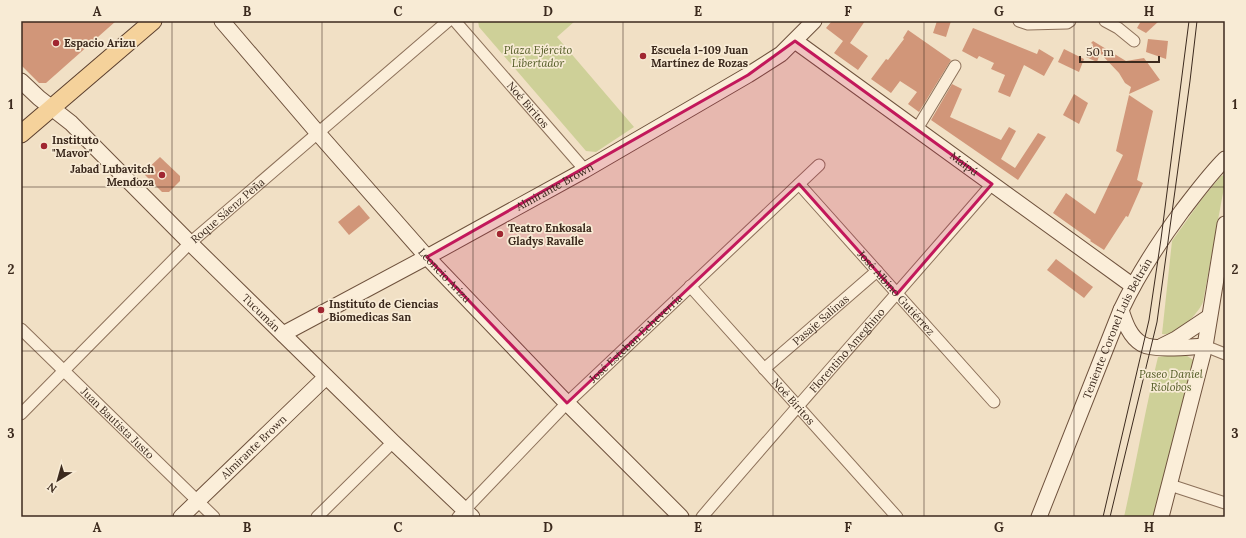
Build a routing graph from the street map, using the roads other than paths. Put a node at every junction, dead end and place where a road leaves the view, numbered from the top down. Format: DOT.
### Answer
graph roads {
  1 [pos="154,21"];
  2 [pos="222,21"];
  3 [pos="448,21"];
  4 [pos="455,21"];
  5 [pos="814,21"];
  6 [pos="1019,21"];
  7 [pos="1070,21"];
  8 [pos="1105,21"];
  9 [pos="1037,23"];
  10 [pos="795,41"];
  11 [pos="1134,41"];
  12 [pos="955,66"];
  13 [pos="21,81"];
  14 [pos="52,107"];
  15 [pos="917,129"];
  16 [pos="317,132"];
  17 [pos="21,134"];
  18 [pos="1225,159"];
  19 [pos="819,166"];
  20 [pos="585,170"];
  21 [pos="799,184"];
  22 [pos="992,184"];
  23 [pos="1225,224"];
  24 [pos="190,243"];
  25 [pos="427,257"];
  26 [pos="877,271"];
  27 [pos="690,286"];
  28 [pos="1133,286"];
  29 [pos="897,294"];
  30 [pos="1121,310"];
  31 [pos="1209,317"];
  32 [pos="21,329"];
  33 [pos="283,334"];
  34 [pos="1205,346"];
  35 [pos="1159,347"];
  36 [pos="1225,354"];
  37 [pos="764,369"];
  38 [pos="63,370"];
  39 [pos="326,377"];
  40 [pos="994,402"];
  41 [pos="567,403"];
  42 [pos="797,406"];
  43 [pos="21,414"];
  44 [pos="393,442"];
  45 [pos="1170,485"];
  46 [pos="197,501"];
  47 [pos="1225,503"];
  48 [pos="465,515"];
  49 [pos="181,517"];
  50 [pos="214,517"];
  51 [pos="317,517"];
  52 [pos="681,517"];
  53 [pos="702,517"];
  54 [pos="897,517"];
  55 [pos="1039,517"];
  56 [pos="1161,517"];
  1 -- 14 [label="main road"];
  2 -- 16 [label="street, Leoncio Arizu"];
  3 -- 16 [label="street, Roque Sáenz Peña"];
  4 -- 20 [label="street, Noé Biritos"];
  5 -- 10 [label="street, Almirante Brown"];
  6 -- 9 [label="street"];
  7 -- 9 [label="street"];
  8 -- 11 [label="street"];
  10 -- 15 [label="street, Maipú"];
  10 -- 20 [label="street, Almirante Brown"];
  12 -- 15 [label="street"];
  13 -- 14 [label="street, Tucumán"];
  14 -- 17 [label="main road"];
  14 -- 24 [label="street, Tucumán"];
  15 -- 22 [label="street, Maipú"];
  16 -- 24 [label="street, Roque Sáenz Peña"];
  16 -- 25 [label="street, Leoncio Arizu"];
  18 -- 28 [label="street, Teniente Coronel Luis Beltrán"];
  19 -- 21 [label="street, José Esteban Echeverría"];
  20 -- 25 [label="street, Almirante Brown"];
  21 -- 26 [label="street, José Albino Gutiérrez"];
  21 -- 27 [label="street, José Esteban Echeverría"];
  22 -- 28 [label="street, Maipú"];
  22 -- 29 [label="street, Florentino Ameghino"];
  23 -- 31 [label="street"];
  24 -- 33 [label="street, Tucumán"];
  24 -- 38 [label="street, Roque Sáenz Peña"];
  25 -- 33 [label="street, Almirante Brown"];
  25 -- 41 [label="street, Leoncio Arizu"];
  26 -- 29 [label="street, José Albino Gutiérrez"];
  26 -- 37 [label="street, Pasaje Salinas"];
  27 -- 37 [label="street, Noé Biritos"];
  27 -- 41 [label="street, José Esteban Echeverría"];
  28 -- 30 [label="street, Teniente Coronel Luis Beltrán"];
  29 -- 40 [label="street, José Albino Gutiérrez"];
  29 -- 42 [label="street, Florentino Ameghino"];
  30 -- 35 [label="street"];
  30 -- 55 [label="street, Teniente Coronel Luis Beltrán"];
  31 -- 34 [label="street"];
  31 -- 35 [label="street"];
  32 -- 38 [label="street, Juan Bautista Justo"];
  33 -- 39 [label="street, Tucumán"];
  34 -- 35 [label="street"];
  34 -- 36 [label="street"];
  34 -- 45 [label="street"];
  37 -- 42 [label="street, Noé Biritos"];
  38 -- 43 [label="street, Roque Sáenz Peña"];
  38 -- 46 [label="street, Juan Bautista Justo"];
  39 -- 44 [label="street, Tucumán"];
  39 -- 46 [label="street, Almirante Brown"];
  41 -- 48 [label="street, José Esteban Echeverría"];
  41 -- 52 [label="street, Leoncio Arizu"];
  42 -- 53 [label="street, Florentino Ameghino"];
  42 -- 54 [label="street, Noé Biritos"];
  44 -- 48 [label="street, Tucumán"];
  44 -- 51 [label="street"];
  45 -- 47 [label="street"];
  45 -- 56 [label="street"];
  46 -- 49 [label="street, Almirante Brown"];
  46 -- 50 [label="street, Juan Bautista Justo"];
}
